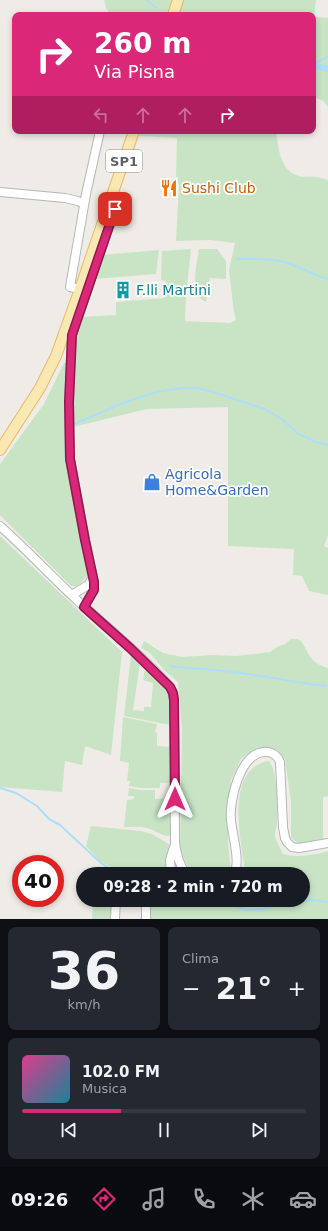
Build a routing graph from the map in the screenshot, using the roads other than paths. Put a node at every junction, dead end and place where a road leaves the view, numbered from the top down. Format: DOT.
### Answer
graph roads {
  1 [pos="178,0"];
  2 [pos="174,12"];
  3 [pos="99,134"];
  4 [pos="133,134"];
  5 [pos="0,192"];
  6 [pos="84,204"];
  7 [pos="115,209"];
  8 [pos="80,289"];
  9 [pos="18,423"];
  10 [pos="0,444"];
  11 [pos="0,450"];
  12 [pos="0,526"];
  13 [pos="93,577"];
  14 [pos="72,595"];
  15 [pos="84,607"];
  16 [pos="175,842"];
  17 [pos="328,842"];
  18 [pos="170,867"];
  19 [pos="182,867"];
  20 [pos="237,867"];
  21 [pos="116,907"];
  22 [pos="146,907"];
  23 [pos="115,919"];
  24 [pos="146,919"];
  1 -- 2 [label="main road"];
  3 -- 6 [label="street"];
  4 -- 8 [label="main road, SP1"];
  5 -- 6 [label="street"];
  6 -- 8 [label="street"];
  7 -- 13 [label="street"];
  8 -- 9 [label="main road, SP1"];
  9 -- 10 [label="main road, SP1"];
  9 -- 11 [label="main road, SP1"];
  12 -- 14 [label="street"];
  13 -- 14 [label="street"];
  13 -- 15 [label="street"];
  14 -- 15 [label="street"];
  15 -- 16 [label="street"];
  16 -- 18 [label="street"];
  16 -- 19 [label="street"];
  17 -- 20 [label="street"];
  21 -- 23 [label="street"];
  22 -- 24 [label="street"];
}
